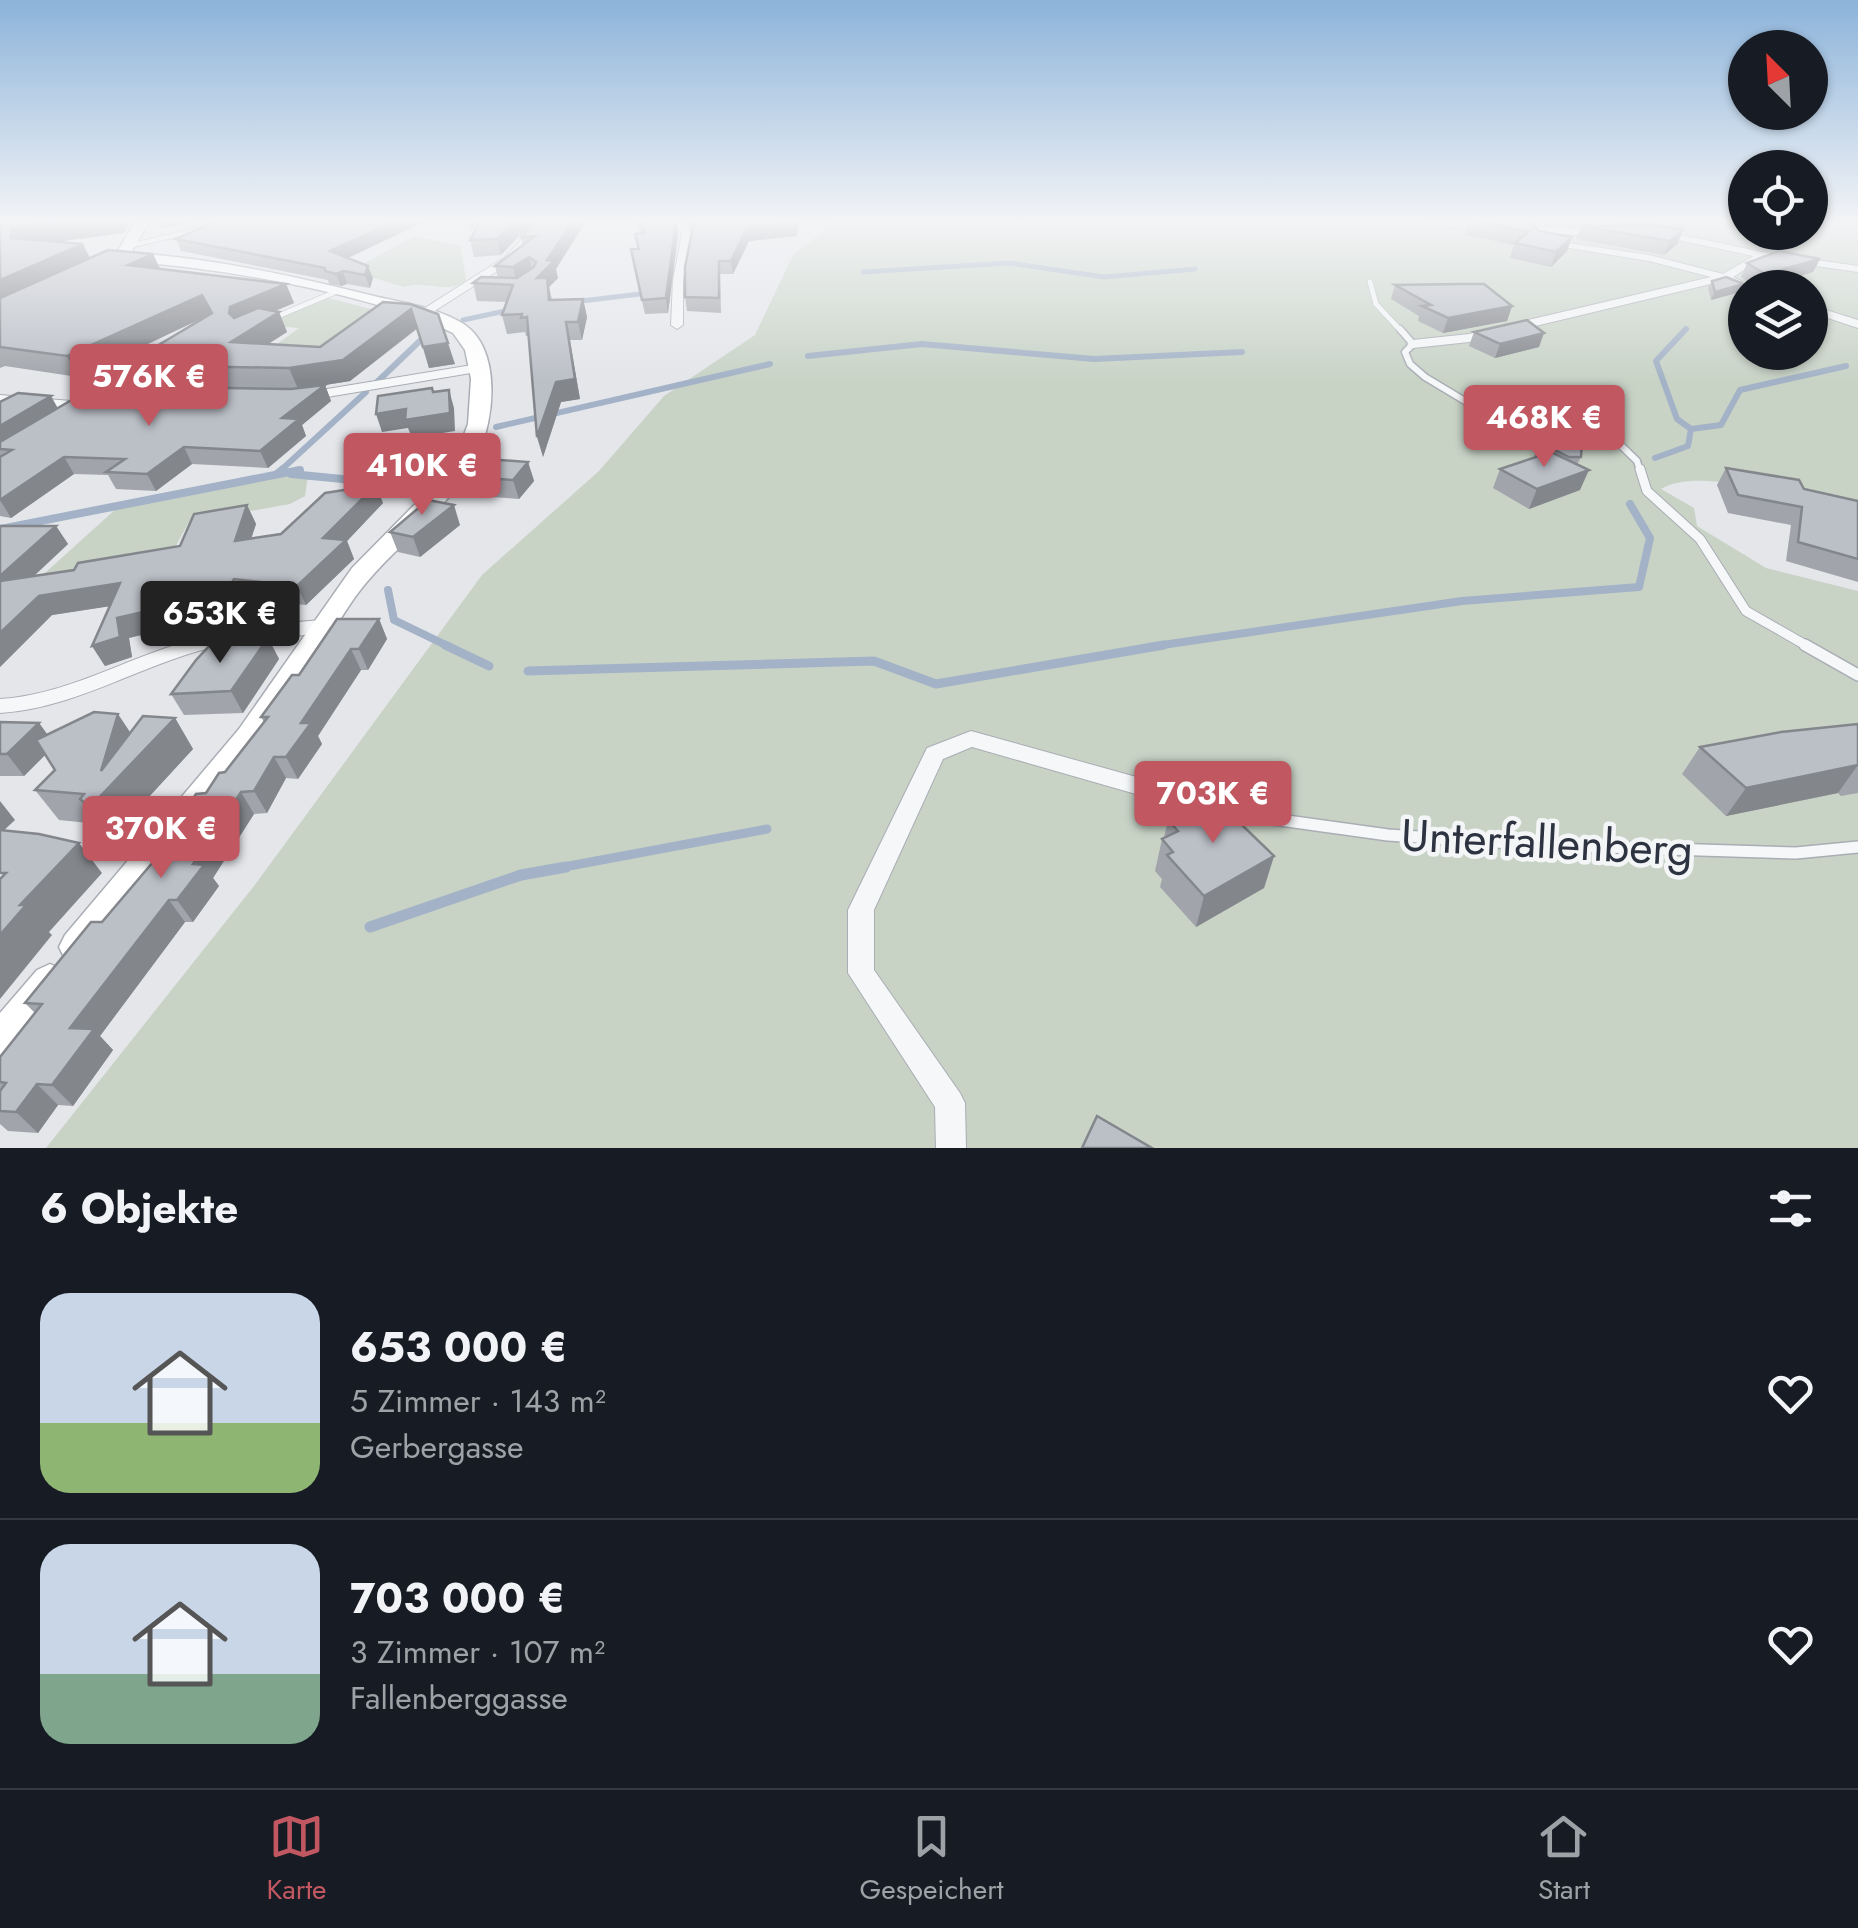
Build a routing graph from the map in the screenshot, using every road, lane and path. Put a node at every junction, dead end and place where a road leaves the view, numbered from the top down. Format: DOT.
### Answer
graph roads {
  1 [pos="237,274"];
  2 [pos="489,274"];
  3 [pos="680,274"];
  4 [pos="1711,274"];
  5 [pos="1731,274"];
  6 [pos="1726,277"];
  7 [pos="1370,282"];
  8 [pos="333,293"];
  9 [pos="1828,314"];
  10 [pos="421,315"];
  11 [pos="1858,324"];
  12 [pos="678,325"];
  13 [pos="255,326"];
  14 [pos="1413,344"];
  15 [pos="477,362"];
  16 [pos="201,396"];
  17 [pos="298,397"];
  18 [pos="0,398"];
  19 [pos="83,406"];
  20 [pos="69,414"];
  21 [pos="322,626"];
  22 [pos="1858,674"];
  23 [pos="4,709"];
  24 [pos="1238,814"];
  25 [pos="1858,847"];
  26 [pos="0,1044"];
  27 [pos="951,1148"];
  1 -- 8 [label="street"];
  2 -- 10 [label="street"];
  3 -- 12 [label="street"];
  4 -- 6 [label="street"];
  5 -- 6 [label="street"];
  6 -- 14 [label="street"];
  7 -- 14 [label="lane"];
  8 -- 10 [label="street"];
  8 -- 13 [label="lane"];
  9 -- 11 [label="street"];
  10 -- 15 [label="street"];
  14 -- 22 [label="lane"];
  15 -- 17 [label="street"];
  15 -- 21 [label="street"];
  16 -- 19 [label="street"];
  18 -- 19 [label="street"];
  19 -- 20 [label="lane"];
  21 -- 23 [label="street"];
  21 -- 26 [label="street"];
  24 -- 25 [label="lane, Unterfallenberg"];
  24 -- 27 [label="street"];
}
